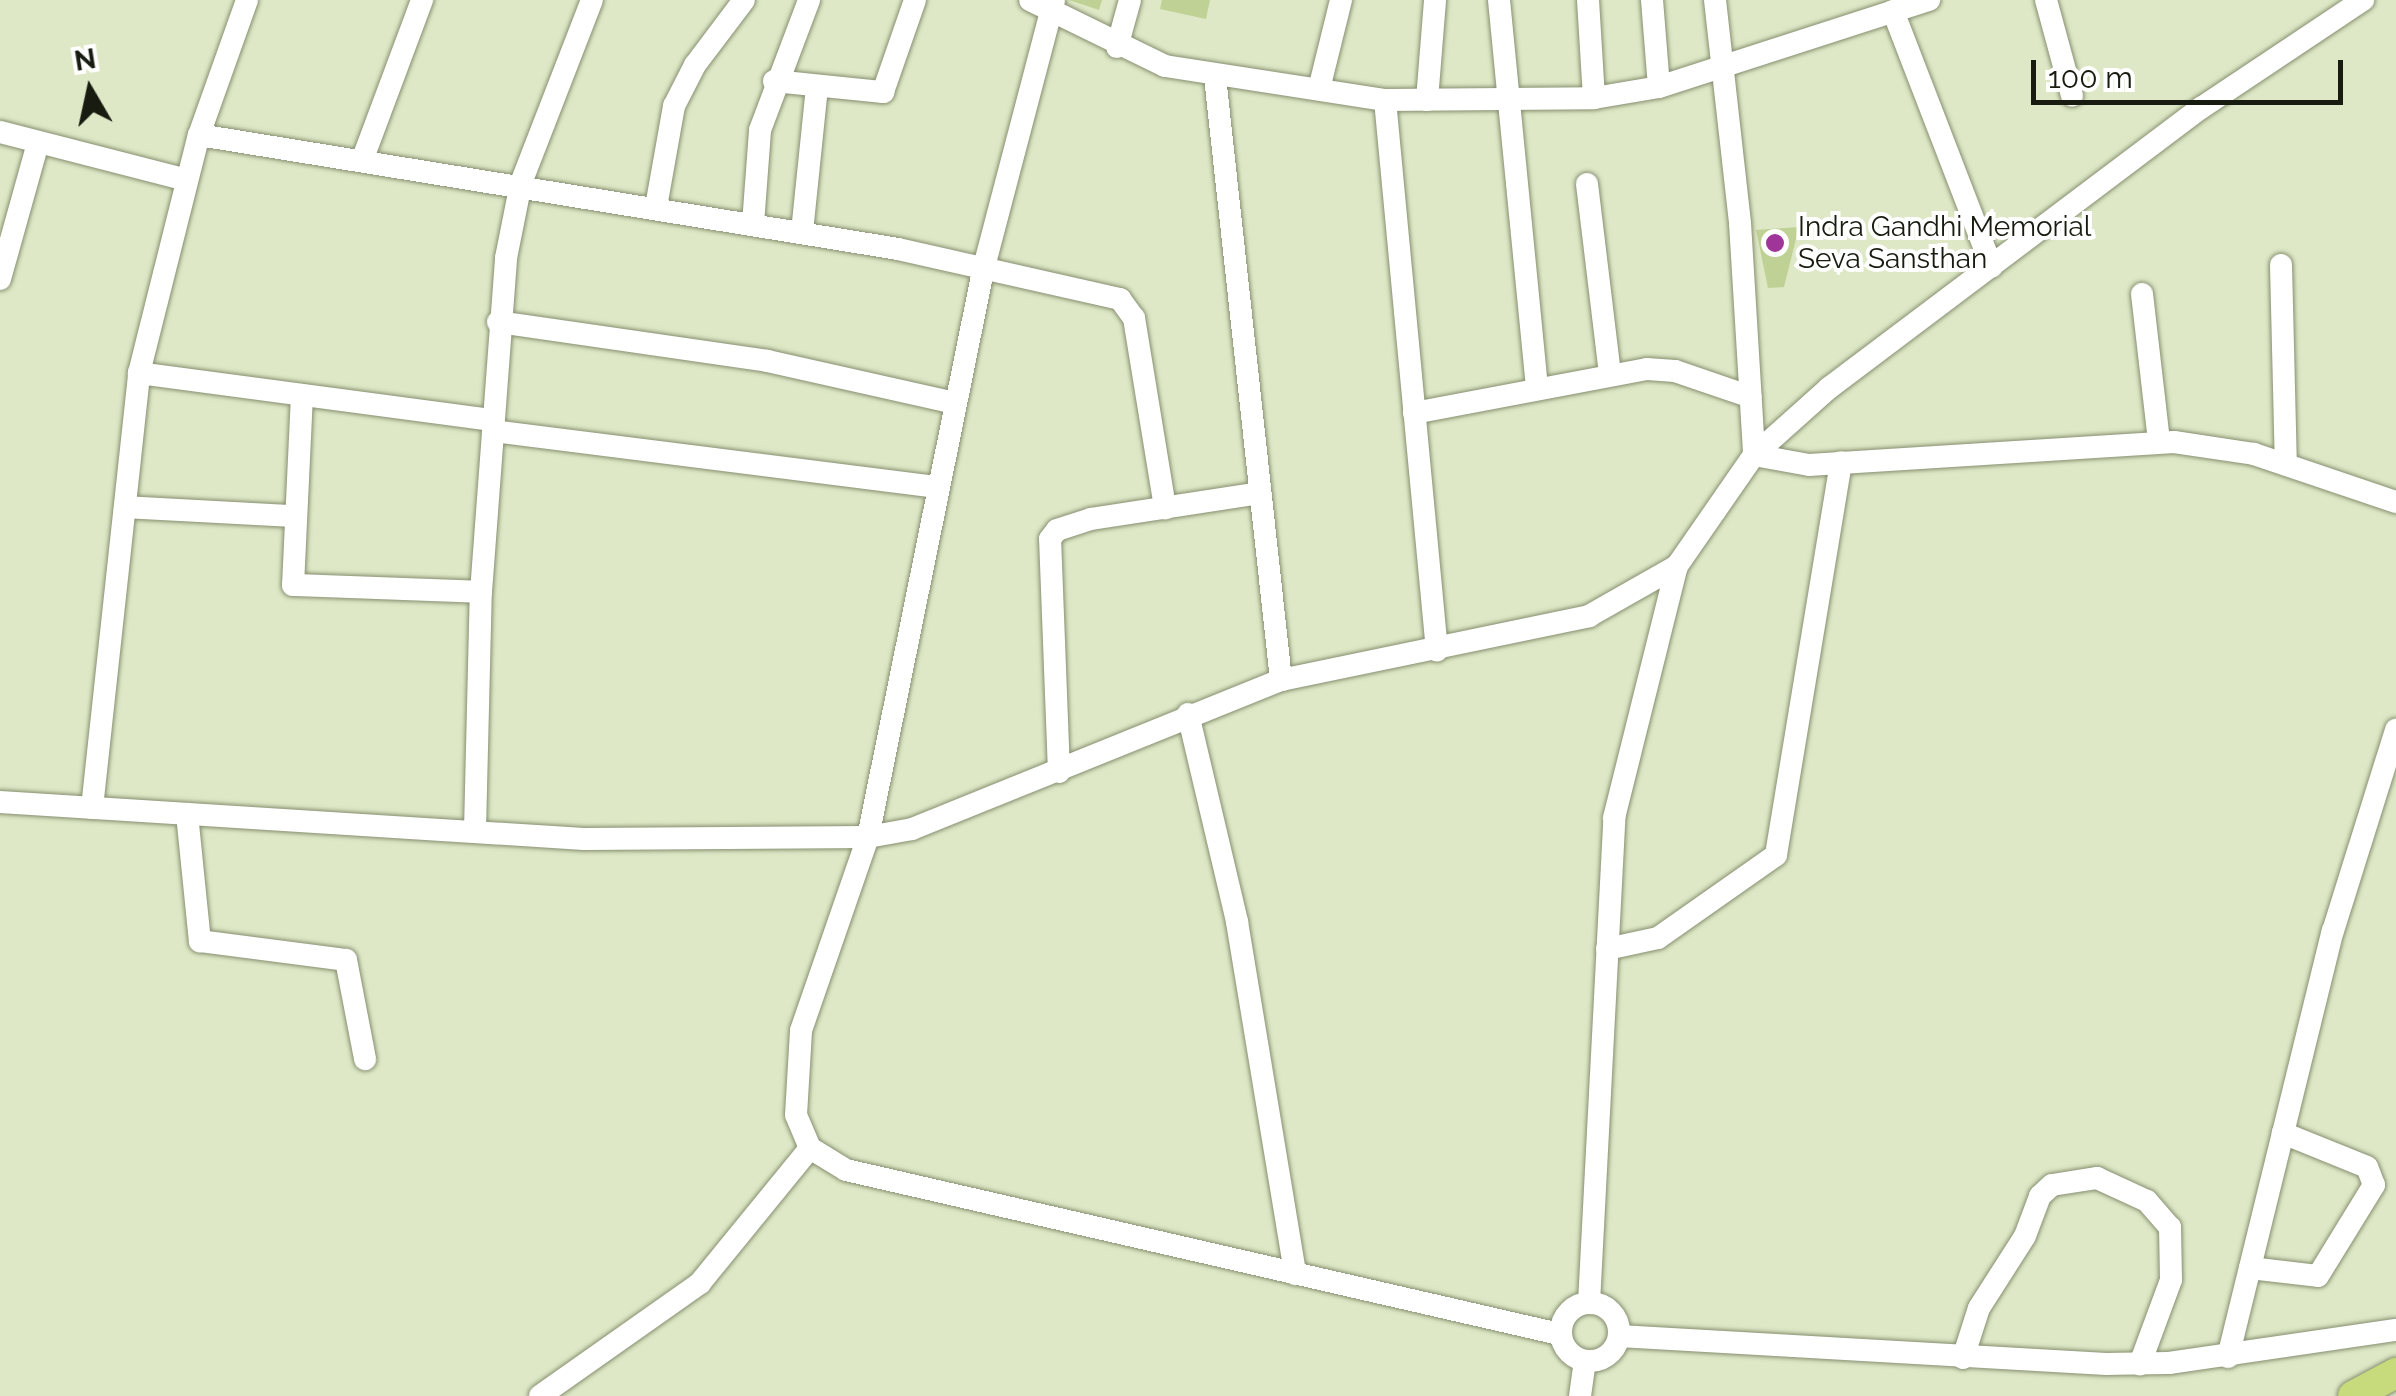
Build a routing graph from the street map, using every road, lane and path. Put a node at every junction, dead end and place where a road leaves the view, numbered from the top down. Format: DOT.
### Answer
graph roads {
  1 [pos="247,0"];
  2 [pos="422,0"];
  3 [pos="592,0"];
  4 [pos="744,0"];
  5 [pos="810,0"];
  6 [pos="915,0"];
  7 [pos="1030,0"];
  8 [pos="1130,0"];
  9 [pos="1341,0"];
  10 [pos="1435,0"];
  11 [pos="1499,0"];
  12 [pos="1588,0"];
  13 [pos="1652,0"];
  14 [pos="1716,0"];
  15 [pos="1929,0"];
  16 [pos="2046,0"];
  17 [pos="2310,0"];
  18 [pos="2363,0"];
  19 [pos="1052,6"];
  20 [pos="1862,10"];
  21 [pos="1893,11"];
  22 [pos="2321,23"];
  23 [pos="1117,47"];
  24 [pos="1718,64"];
  25 [pos="1215,77"];
  26 [pos="774,81"];
  27 [pos="817,87"];
  28 [pos="1659,87"];
  29 [pos="1319,88"];
  30 [pos="2072,96"];
  31 [pos="1594,98"];
  32 [pos="1507,99"];
  33 [pos="1385,100"];
  34 [pos="1428,100"];
  35 [pos="0,132"];
  36 [pos="199,134"];
  37 [pos="38,142"];
  38 [pos="363,158"];
  39 [pos="187,180"];
  40 [pos="521,183"];
  41 [pos="1587,184"];
  42 [pos="656,206"];
  43 [pos="753,224"];
  44 [pos="802,232"];
  45 [pos="2281,265"];
  46 [pos="984,266"];
  47 [pos="1992,267"];
  48 [pos="0,279"];
  49 [pos="2142,294"];
  50 [pos="498,322"];
  51 [pos="139,373"];
  52 [pos="1610,374"];
  53 [pos="1537,386"];
  54 [pos="302,395"];
  55 [pos="1751,398"];
  56 [pos="955,403"];
  57 [pos="1414,413"];
  58 [pos="493,425"];
  59 [pos="2159,442"];
  60 [pos="1754,455"];
  61 [pos="1841,462"];
  62 [pos="2286,464"];
  63 [pos="938,486"];
  64 [pos="1260,492"];
  65 [pos="2396,502"];
  66 [pos="125,507"];
  67 [pos="1165,508"];
  68 [pos="292,516"];
  69 [pos="1677,566"];
  70 [pos="481,592"];
  71 [pos="1437,651"];
  72 [pos="1281,680"];
  73 [pos="1188,714"];
  74 [pos="2396,730"];
  75 [pos="1059,772"];
  76 [pos="0,802"];
  77 [pos="92,808"];
  78 [pos="188,814"];
  79 [pos="475,830"];
  80 [pos="868,837"];
  81 [pos="1607,949"];
  82 [pos="365,1059"];
  83 [pos="2283,1133"];
  84 [pos="810,1148"];
  85 [pos="2250,1268"];
  86 [pos="1294,1274"];
  87 [pos="1589,1303"];
  88 [pos="2396,1330"];
  89 [pos="1560,1334"];
  90 [pos="1619,1336"];
  91 [pos="2228,1357"];
  92 [pos="1964,1358"];
  93 [pos="1585,1361"];
  94 [pos="2140,1364"];
  95 [pos="2396,1372"];
  96 [pos="540,1396"];
  97 [pos="1580,1396"];
  98 [pos="2352,1396"];
  1 -- 36 [label="street"];
  2 -- 38 [label="street"];
  3 -- 40 [label="street"];
  4 -- 42 [label="street"];
  5 -- 26 [label="street"];
  6 -- 27 [label="street"];
  7 -- 19 [label="street"];
  8 -- 23 [label="street"];
  9 -- 29 [label="street"];
  10 -- 34 [label="street"];
  11 -- 32 [label="street"];
  12 -- 31 [label="street"];
  13 -- 28 [label="street"];
  14 -- 24 [label="street"];
  15 -- 21 [label="street"];
  16 -- 30 [label="street"];
  17 -- 22 [label="street"];
  18 -- 22 [label="street"];
  19 -- 23 [label="street"];
  19 -- 46 [label="street"];
  20 -- 21 [label="street"];
  20 -- 24 [label="street"];
  21 -- 47 [label="street"];
  22 -- 47 [label="street"];
  23 -- 25 [label="street"];
  24 -- 28 [label="street"];
  24 -- 55 [label="street"];
  25 -- 29 [label="street"];
  25 -- 64 [label="street"];
  26 -- 27 [label="street"];
  26 -- 43 [label="street"];
  27 -- 44 [label="street"];
  28 -- 31 [label="street"];
  29 -- 33 [label="street"];
  31 -- 32 [label="street"];
  32 -- 34 [label="street"];
  32 -- 53 [label="street"];
  33 -- 34 [label="street"];
  33 -- 57 [label="street"];
  35 -- 37 [label="street"];
  36 -- 38 [label="street"];
  36 -- 39 [label="street"];
  37 -- 39 [label="street"];
  37 -- 48 [label="street"];
  38 -- 40 [label="street"];
  39 -- 51 [label="street"];
  40 -- 42 [label="street"];
  40 -- 50 [label="street"];
  41 -- 52 [label="street"];
  42 -- 43 [label="street"];
  43 -- 44 [label="street"];
  44 -- 46 [label="street"];
  45 -- 62 [label="street"];
  46 -- 56 [label="street"];
  46 -- 67 [label="street"];
  47 -- 60 [label="street"];
  49 -- 59 [label="street"];
  50 -- 56 [label="street"];
  50 -- 58 [label="street"];
  51 -- 54 [label="street"];
  51 -- 66 [label="street"];
  52 -- 53 [label="street"];
  52 -- 55 [label="street"];
  53 -- 57 [label="street"];
  54 -- 58 [label="street"];
  54 -- 68 [label="street"];
  55 -- 60 [label="street"];
  56 -- 63 [label="street"];
  57 -- 71 [label="street"];
  58 -- 63 [label="street"];
  58 -- 70 [label="street"];
  59 -- 61 [label="street"];
  59 -- 62 [label="street"];
  60 -- 61 [label="street"];
  60 -- 69 [label="street"];
  61 -- 81 [label="street"];
  62 -- 65 [label="street"];
  63 -- 80 [label="street"];
  64 -- 67 [label="street"];
  64 -- 72 [label="street"];
  66 -- 68 [label="street"];
  66 -- 77 [label="street"];
  67 -- 75 [label="street"];
  68 -- 70 [label="street"];
  69 -- 71 [label="street"];
  69 -- 81 [label="street"];
  70 -- 79 [label="street"];
  71 -- 72 [label="street"];
  72 -- 73 [label="street"];
  73 -- 75 [label="street"];
  73 -- 86 [label="street"];
  74 -- 83 [label="street"];
  75 -- 80 [label="street"];
  76 -- 77 [label="street"];
  77 -- 78 [label="street"];
  78 -- 79 [label="street"];
  78 -- 82 [label="street"];
  79 -- 80 [label="street"];
  80 -- 84 [label="street"];
  81 -- 87 [label="street"];
  83 -- 85 [label="street"];
  83 -- 85 [label="street"];
  84 -- 86 [label="street"];
  84 -- 96 [label="street"];
  85 -- 91 [label="street"];
  86 -- 89 [label="street"];
  87 -- 89 [label="street"];
  87 -- 90 [label="street"];
  88 -- 91 [label="street"];
  89 -- 93 [label="street"];
  90 -- 92 [label="street"];
  90 -- 93 [label="street"];
  91 -- 94 [label="street"];
  92 -- 94 [label="street"];
  92 -- 94 [label="street"];
  93 -- 97 [label="street"];
  95 -- 98 [label="main road"];
}
